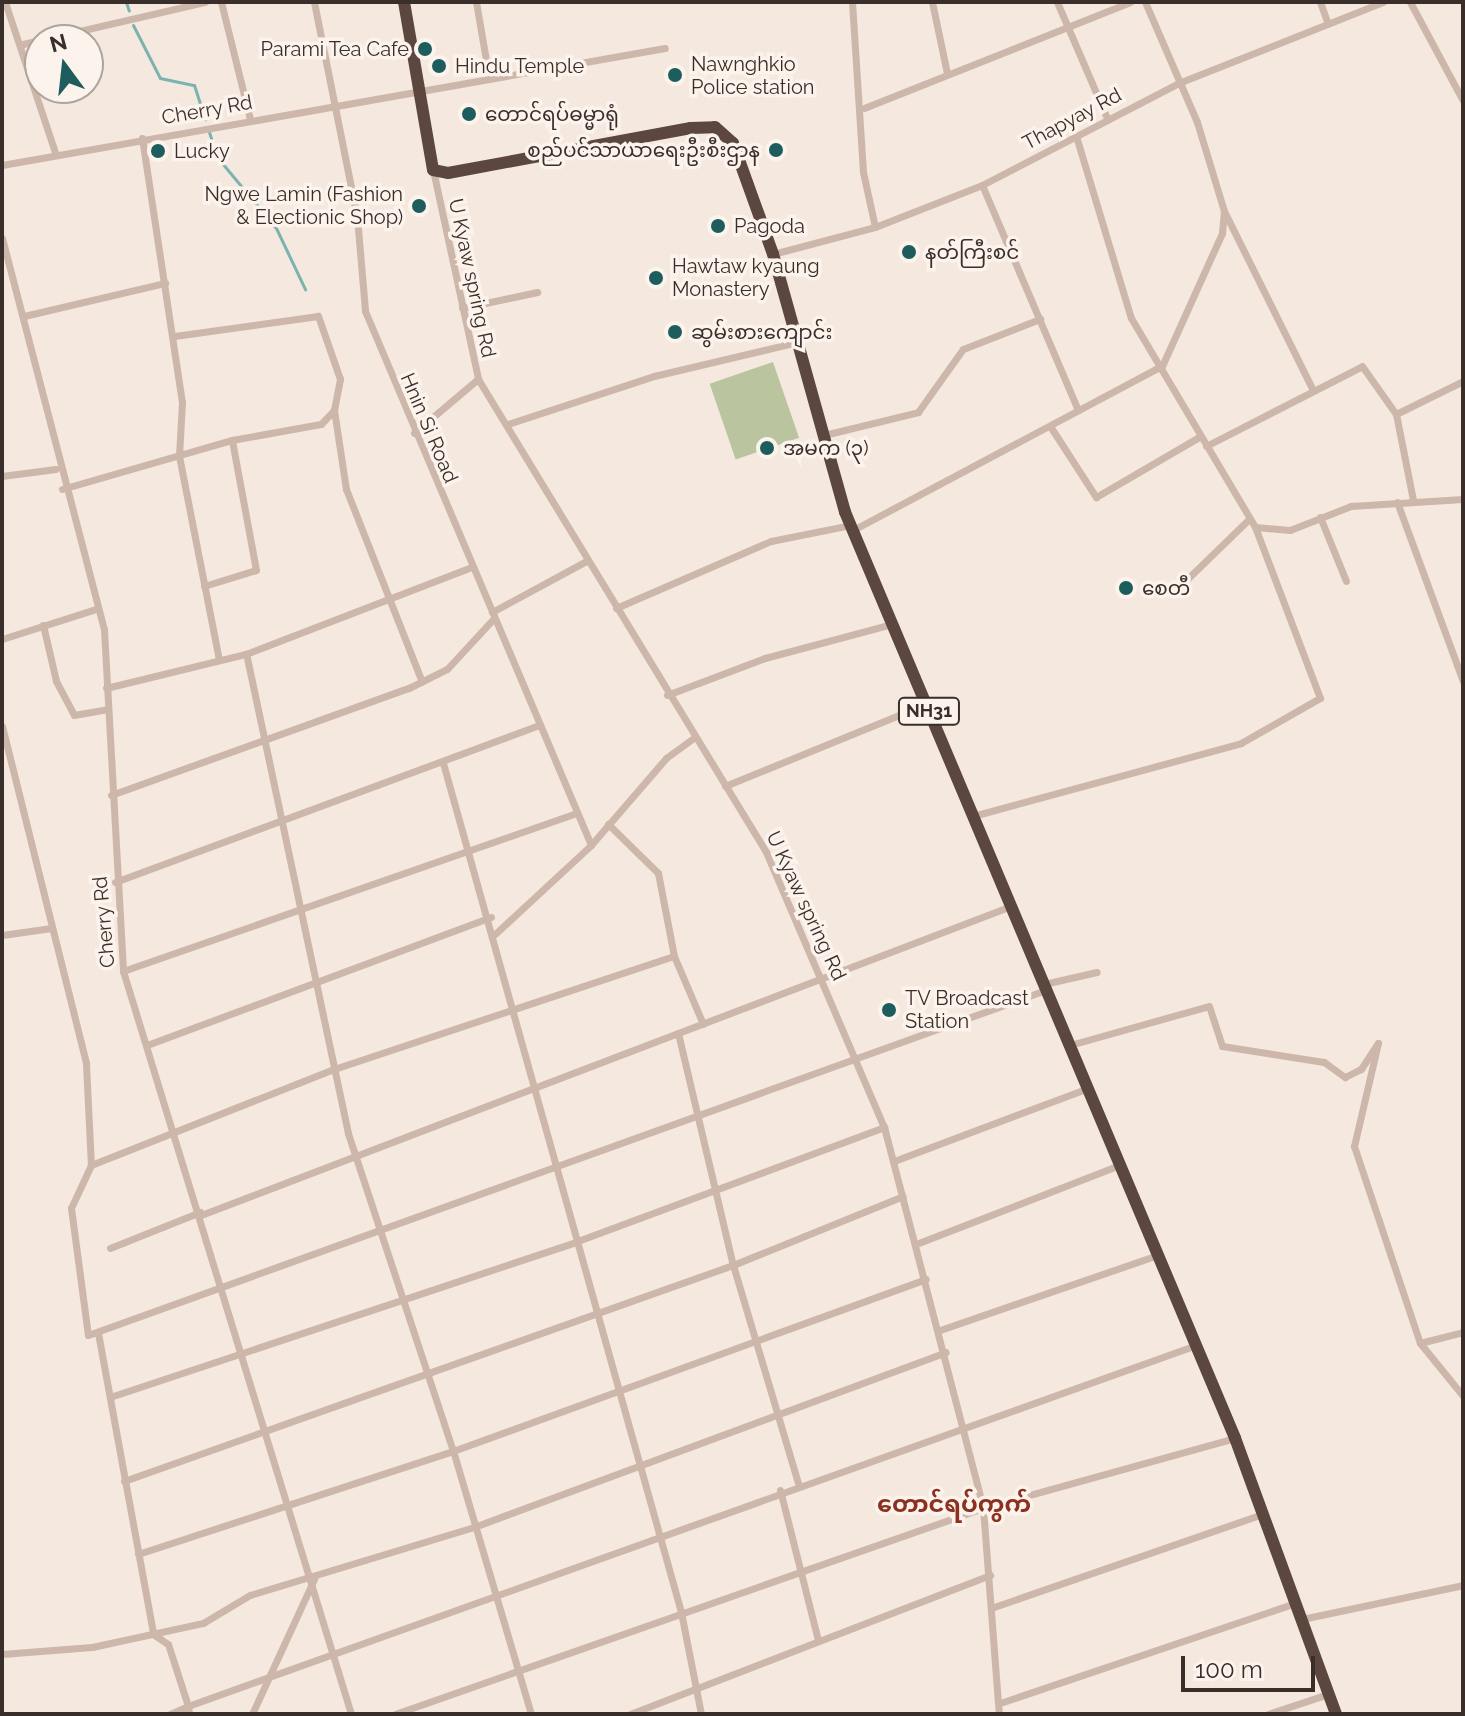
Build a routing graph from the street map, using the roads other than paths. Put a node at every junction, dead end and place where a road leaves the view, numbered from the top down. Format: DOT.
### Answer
graph roads {
  1 [pos="5,2"];
  2 [pos="205,2"];
  3 [pos="221,2"];
  4 [pos="314,2"];
  5 [pos="404,2"];
  6 [pos="476,2"];
  7 [pos="852,2"];
  8 [pos="932,2"];
  9 [pos="1057,2"];
  10 [pos="1130,2"];
  11 [pos="1145,2"];
  12 [pos="1320,2"];
  13 [pos="1383,2"];
  14 [pos="1410,2"];
  15 [pos="1328,24"];
  16 [pos="1069,29"];
  17 [pos="23,44"];
  18 [pos="665,48"];
  19 [pos="947,73"];
  20 [pos="489,77"];
  21 [pos="1181,82"];
  22 [pos="418,92"];
  23 [pos="1462,99"];
  24 [pos="337,104"];
  25 [pos="864,108"];
  26 [pos="1107,118"];
  27 [pos="250,119"];
  28 [pos="1076,136"];
  29 [pos="142,138"];
  30 [pos="56,155"];
  31 [pos="2,165"];
  32 [pos="433,170"];
  33 [pos="982,185"];
  34 [pos="1224,211"];
  35 [pos="875,227"];
  36 [pos="2,238"];
  37 [pos="773,254"];
  38 [pos="165,283"];
  39 [pos="537,292"];
  40 [pos="462,308"];
  41 [pos="24,316"];
  42 [pos="1040,319"];
  43 [pos="174,336"];
  44 [pos="798,341"];
  45 [pos="1162,366"];
  46 [pos="478,379"];
  47 [pos="1463,381"];
  48 [pos="1313,390"];
  49 [pos="334,410"];
  50 [pos="1078,410"];
  51 [pos="1396,414"];
  52 [pos="508,424"];
  53 [pos="1050,426"];
  54 [pos="414,433"];
  55 [pos="824,435"];
  56 [pos="1201,436"];
  57 [pos="232,440"];
  58 [pos="1206,446"];
  59 [pos="179,456"];
  60 [pos="56,469"];
  61 [pos="2,476"];
  62 [pos="62,489"];
  63 [pos="1463,499"];
  64 [pos="1413,500"];
  65 [pos="1397,502"];
  66 [pos="1320,517"];
  67 [pos="1249,519"];
  68 [pos="1255,527"];
  69 [pos="852,528"];
  70 [pos="588,560"];
  71 [pos="469,568"];
  72 [pos="1346,581"];
  73 [pos="204,586"];
  74 [pos="1179,587"];
  75 [pos="393,598"];
  76 [pos="616,608"];
  77 [pos="96,609"];
  78 [pos="493,615"];
  79 [pos="892,624"];
  80 [pos="43,625"];
  81 [pos="2,639"];
  82 [pos="246,654"];
  83 [pos="219,659"];
  84 [pos="1463,681"];
  85 [pos="422,682"];
  86 [pos="106,688"];
  87 [pos="667,695"];
  88 [pos="926,704"];
  89 [pos="107,709"];
  90 [pos="540,725"];
  91 [pos="2,726"];
  92 [pos="694,738"];
  93 [pos="265,743"];
  94 [pos="443,763"];
  95 [pos="725,786"];
  96 [pos="111,795"];
  97 [pos="575,814"];
  98 [pos="973,816"];
  99 [pos="282,822"];
  100 [pos="608,824"];
  101 [pos="591,845"];
  102 [pos="469,846"];
  103 [pos="115,882"];
  104 [pos="1011,906"];
  105 [pos="300,910"];
  106 [pos="491,917"];
  107 [pos="52,928"];
  108 [pos="495,934"];
  109 [pos="2,935"];
  110 [pos="674,956"];
  111 [pos="123,971"];
  112 [pos="1097,972"];
  113 [pos="824,977"];
  114 [pos="316,980"];
  115 [pos="1045,987"];
  116 [pos="513,1013"];
  117 [pos="703,1024"];
  118 [pos="678,1033"];
  119 [pos="147,1045"];
  120 [pos="1070,1045"];
  121 [pos="852,1056"];
  122 [pos="334,1069"];
  123 [pos="1088,1088"];
  124 [pos="531,1089"];
  125 [pos="696,1115"];
  126 [pos="884,1127"];
  127 [pos="174,1132"];
  128 [pos="355,1156"];
  129 [pos="894,1161"];
  130 [pos="91,1165"];
  131 [pos="1120,1165"];
  132 [pos="555,1170"];
  133 [pos="714,1190"];
  134 [pos="903,1196"];
  135 [pos="200,1214"];
  136 [pos="381,1233"];
  137 [pos="575,1242"];
  138 [pos="916,1244"];
  139 [pos="110,1248"];
  140 [pos="1158,1255"];
  141 [pos="733,1265"];
  142 [pos="926,1279"];
  143 [pos="225,1290"];
  144 [pos="403,1301"];
  145 [pos="596,1314"];
  146 [pos="940,1330"];
  147 [pos="1463,1332"];
  148 [pos="98,1333"];
  149 [pos="754,1337"];
  150 [pos="1420,1343"];
  151 [pos="1196,1345"];
  152 [pos="946,1352"];
  153 [pos="245,1355"];
  154 [pos="427,1374"];
  155 [pos="616,1386"];
  156 [pos="1463,1396"];
  157 [pos="110,1397"];
  158 [pos="776,1412"];
  159 [pos="966,1425"];
  160 [pos="267,1429"];
  161 [pos="1235,1438"];
  162 [pos="453,1451"];
  163 [pos="639,1464"];
  164 [pos="124,1481"];
  165 [pos="798,1483"];
  166 [pos="780,1490"];
  167 [pos="290,1503"];
  168 [pos="983,1508"];
  169 [pos="1263,1514"];
  170 [pos="475,1526"];
  171 [pos="660,1537"];
  172 [pos="138,1554"];
  173 [pos="800,1571"];
  174 [pos="990,1575"];
  175 [pos="315,1583"];
  176 [pos="1463,1585"];
  177 [pos="496,1596"];
  178 [pos="1296,1603"];
  179 [pos="994,1607"];
  180 [pos="681,1612"];
  181 [pos="1302,1619"];
  182 [pos="153,1634"];
  183 [pos="818,1640"];
  184 [pos="335,1652"];
  185 [pos="2,1654"];
  186 [pos="519,1671"];
  187 [pos="269,1676"];
  188 [pos="698,1690"];
  189 [pos="1328,1694"];
  190 [pos="1000,1703"];
  191 [pos="189,1710"];
  192 [pos="170,1714"];
  193 [pos="252,1714"];
  194 [pos="351,1714"];
  195 [pos="395,1714"];
  196 [pos="531,1714"];
  197 [pos="630,1714"];
  198 [pos="701,1714"];
  199 [pos="999,1714"];
  200 [pos="1268,1714"];
  201 [pos="1336,1714"];
  1 -- 17 [label="street"];
  2 -- 17 [label="street"];
  3 -- 27 [label="street"];
  4 -- 24 [label="street, Hnin Si Road"];
  5 -- 22 [label="highway"];
  6 -- 20 [label="street"];
  7 -- 25 [label="street"];
  8 -- 19 [label="street"];
  9 -- 16 [label="street"];
  10 -- 16 [label="street"];
  11 -- 21 [label="street"];
  12 -- 15 [label="street"];
  13 -- 15 [label="street, Thapyay Rd"];
  14 -- 23 [label="street"];
  15 -- 21 [label="street, Thapyay Rd"];
  16 -- 19 [label="street"];
  16 -- 26 [label="street"];
  17 -- 30 [label="street"];
  18 -- 20 [label="street, Cherry Rd"];
  19 -- 25 [label="street"];
  20 -- 22 [label="street, Cherry Rd"];
  21 -- 26 [label="street, Thapyay Rd"];
  21 -- 34 [label="street"];
  22 -- 24 [label="street, Cherry Rd"];
  22 -- 32 [label="highway"];
  24 -- 27 [label="street, Cherry Rd"];
  24 -- 54 [label="street, Hnin Si Road"];
  25 -- 35 [label="street"];
  26 -- 28 [label="street, Thapyay Rd"];
  27 -- 29 [label="street, Cherry Rd"];
  28 -- 33 [label="street, Thapyay Rd"];
  28 -- 45 [label="street"];
  29 -- 30 [label="street, Cherry Rd"];
  29 -- 38 [label="street"];
  30 -- 31 [label="street, Cherry Rd"];
  32 -- 37 [label="highway, NH31"];
  32 -- 40 [label="street, U Kyaw spring Rd"];
  33 -- 35 [label="street, Thapyay Rd"];
  33 -- 42 [label="street"];
  34 -- 45 [label="street"];
  34 -- 48 [label="street"];
  35 -- 37 [label="street, Thapyay Rd"];
  36 -- 41 [label="street, Cherry Rd"];
  37 -- 44 [label="highway, NH31"];
  38 -- 41 [label="street"];
  38 -- 43 [label="street"];
  39 -- 40 [label="street"];
  40 -- 46 [label="street, U Kyaw spring Rd"];
  41 -- 60 [label="street, Cherry Rd"];
  42 -- 50 [label="street"];
  42 -- 55 [label="street"];
  43 -- 49 [label="street"];
  43 -- 59 [label="street"];
  44 -- 52 [label="street"];
  44 -- 55 [label="highway, NH31"];
  45 -- 50 [label="street"];
  45 -- 56 [label="street"];
  46 -- 52 [label="street, U Kyaw spring Rd"];
  46 -- 54 [label="street"];
  47 -- 51 [label="street"];
  48 -- 51 [label="street"];
  48 -- 58 [label="street"];
  49 -- 57 [label="street"];
  49 -- 75 [label="street"];
  50 -- 53 [label="street"];
  51 -- 64 [label="street"];
  52 -- 70 [label="street, U Kyaw spring Rd"];
  53 -- 56 [label="street"];
  53 -- 69 [label="street"];
  54 -- 71 [label="street, Hnin Si Road"];
  55 -- 69 [label="highway, NH31"];
  56 -- 58 [label="street"];
  57 -- 59 [label="street"];
  57 -- 73 [label="street"];
  58 -- 67 [label="street"];
  59 -- 62 [label="street"];
  59 -- 73 [label="street"];
  60 -- 61 [label="street"];
  60 -- 62 [label="street, Cherry Rd"];
  62 -- 77 [label="street, Cherry Rd"];
  63 -- 64 [label="street"];
  64 -- 65 [label="street"];
  65 -- 66 [label="street"];
  65 -- 84 [label="street"];
  66 -- 68 [label="street"];
  66 -- 72 [label="street"];
  67 -- 68 [label="street"];
  67 -- 74 [label="street"];
  68 -- 98 [label="street"];
  69 -- 76 [label="street"];
  69 -- 79 [label="highway, NH31"];
  70 -- 76 [label="street, U Kyaw spring Rd"];
  70 -- 78 [label="street"];
  71 -- 75 [label="street"];
  71 -- 78 [label="street, Hnin Si Road"];
  73 -- 83 [label="street"];
  75 -- 82 [label="street"];
  75 -- 85 [label="street"];
  76 -- 87 [label="street, U Kyaw spring Rd"];
  77 -- 80 [label="street"];
  77 -- 86 [label="street, Cherry Rd"];
  78 -- 85 [label="street"];
  78 -- 90 [label="street, Hnin Si Road"];
  79 -- 87 [label="street"];
  79 -- 88 [label="highway, NH31"];
  80 -- 81 [label="street"];
  80 -- 89 [label="street"];
  82 -- 83 [label="street"];
  82 -- 93 [label="street"];
  83 -- 86 [label="street"];
  85 -- 93 [label="street"];
  86 -- 89 [label="street, Cherry Rd"];
  87 -- 92 [label="street, U Kyaw spring Rd"];
  88 -- 95 [label="street"];
  88 -- 98 [label="highway, NH31"];
  89 -- 96 [label="street, Cherry Rd"];
  90 -- 94 [label="street"];
  90 -- 97 [label="street, Hnin Si Road"];
  91 -- 107 [label="street"];
  92 -- 95 [label="street, U Kyaw spring Rd"];
  92 -- 100 [label="street"];
  93 -- 96 [label="street"];
  93 -- 99 [label="street"];
  94 -- 99 [label="street"];
  94 -- 102 [label="street"];
  95 -- 113 [label="street, U Kyaw spring Rd"];
  96 -- 103 [label="street, Cherry Rd"];
  97 -- 101 [label="street, Hnin Si Road"];
  97 -- 102 [label="street"];
  98 -- 104 [label="highway, NH31"];
  99 -- 103 [label="street"];
  99 -- 105 [label="street"];
  100 -- 101 [label="street"];
  100 -- 110 [label="street"];
  101 -- 108 [label="street"];
  102 -- 105 [label="street"];
  102 -- 106 [label="street"];
  103 -- 111 [label="street, Cherry Rd"];
  104 -- 113 [label="street"];
  104 -- 115 [label="highway, NH31"];
  105 -- 111 [label="street"];
  105 -- 114 [label="street"];
  106 -- 108 [label="street"];
  106 -- 114 [label="street"];
  107 -- 109 [label="street"];
  107 -- 130 [label="street"];
  108 -- 116 [label="street"];
  110 -- 116 [label="street"];
  110 -- 117 [label="street"];
  111 -- 119 [label="street, Cherry Rd"];
  112 -- 115 [label="street"];
  113 -- 117 [label="street"];
  113 -- 121 [label="street, U Kyaw spring Rd"];
  114 -- 119 [label="street"];
  114 -- 122 [label="street"];
  115 -- 120 [label="highway, NH31"];
  115 -- 121 [label="street"];
  116 -- 122 [label="street"];
  116 -- 124 [label="street"];
  117 -- 118 [label="street"];
  118 -- 124 [label="street"];
  118 -- 125 [label="street"];
  119 -- 127 [label="street, Cherry Rd"];
  120 -- 123 [label="highway, NH31"];
  120 -- 150 [label="street"];
  121 -- 125 [label="street"];
  121 -- 126 [label="street, U Kyaw spring Rd"];
  122 -- 127 [label="street"];
  122 -- 128 [label="street"];
  123 -- 129 [label="street"];
  123 -- 131 [label="highway, NH31"];
  124 -- 128 [label="street"];
  124 -- 132 [label="street"];
  125 -- 132 [label="street"];
  125 -- 133 [label="street"];
  126 -- 129 [label="street, U Kyaw spring Rd"];
  126 -- 133 [label="street"];
  127 -- 130 [label="street"];
  127 -- 135 [label="street, Cherry Rd"];
  128 -- 135 [label="street"];
  128 -- 136 [label="street"];
  129 -- 134 [label="street, U Kyaw spring Rd"];
  130 -- 148 [label="street"];
  131 -- 138 [label="street"];
  131 -- 140 [label="highway, NH31"];
  132 -- 136 [label="street"];
  132 -- 137 [label="street"];
  133 -- 137 [label="street"];
  133 -- 141 [label="street"];
  134 -- 138 [label="street, U Kyaw spring Rd"];
  134 -- 141 [label="street"];
  135 -- 139 [label="street"];
  135 -- 143 [label="street, Cherry Rd"];
  136 -- 143 [label="street"];
  136 -- 144 [label="street"];
  137 -- 144 [label="street"];
  137 -- 145 [label="street"];
  138 -- 142 [label="street, U Kyaw spring Rd"];
  140 -- 146 [label="street"];
  140 -- 151 [label="highway, NH31"];
  141 -- 145 [label="street"];
  141 -- 149 [label="street"];
  142 -- 146 [label="street, U Kyaw spring Rd"];
  142 -- 149 [label="street"];
  143 -- 148 [label="street"];
  143 -- 153 [label="street, Cherry Rd"];
  144 -- 153 [label="street"];
  144 -- 154 [label="street"];
  145 -- 154 [label="street"];
  145 -- 155 [label="street"];
  146 -- 152 [label="street, U Kyaw spring Rd"];
  147 -- 150 [label="street"];
  148 -- 157 [label="street"];
  149 -- 155 [label="street"];
  149 -- 158 [label="street"];
  150 -- 156 [label="street"];
  151 -- 159 [label="street"];
  151 -- 161 [label="highway, NH31"];
  152 -- 158 [label="street"];
  152 -- 159 [label="street, U Kyaw spring Rd"];
  153 -- 157 [label="street"];
  153 -- 160 [label="street, Cherry Rd"];
  154 -- 160 [label="street"];
  154 -- 162 [label="street"];
  155 -- 162 [label="street"];
  155 -- 163 [label="street"];
  157 -- 164 [label="street"];
  158 -- 163 [label="street"];
  158 -- 165 [label="street"];
  159 -- 165 [label="street"];
  159 -- 168 [label="street, U Kyaw spring Rd"];
  160 -- 164 [label="street"];
  160 -- 167 [label="street, Cherry Rd"];
  161 -- 168 [label="street"];
  161 -- 169 [label="highway, NH31"];
  162 -- 167 [label="street"];
  162 -- 170 [label="street"];
  163 -- 170 [label="street"];
  163 -- 171 [label="street"];
  164 -- 172 [label="street"];
  165 -- 166 [label="street"];
  166 -- 171 [label="street"];
  166 -- 173 [label="street"];
  167 -- 172 [label="street"];
  167 -- 175 [label="street, Cherry Rd"];
  168 -- 173 [label="street"];
  168 -- 174 [label="street, U Kyaw spring Rd"];
  169 -- 178 [label="highway, NH31"];
  169 -- 179 [label="street"];
  170 -- 175 [label="street"];
  170 -- 177 [label="street"];
  171 -- 177 [label="street"];
  171 -- 180 [label="street"];
  172 -- 182 [label="street"];
  173 -- 180 [label="street"];
  173 -- 183 [label="street"];
  174 -- 179 [label="street, U Kyaw spring Rd"];
  174 -- 183 [label="street"];
  175 -- 182 [label="street"];
  175 -- 184 [label="street, Cherry Rd"];
  175 -- 187 [label="street"];
  176 -- 181 [label="street"];
  177 -- 184 [label="street"];
  177 -- 186 [label="street"];
  178 -- 181 [label="highway, NH31"];
  178 -- 190 [label="street"];
  179 -- 190 [label="street, U Kyaw spring Rd"];
  180 -- 186 [label="street"];
  180 -- 188 [label="street"];
  181 -- 189 [label="highway, NH31"];
  182 -- 185 [label="street"];
  182 -- 191 [label="street"];
  183 -- 188 [label="street"];
  184 -- 187 [label="street"];
  184 -- 194 [label="street, Cherry Rd"];
  186 -- 195 [label="street"];
  186 -- 196 [label="street"];
  187 -- 191 [label="street"];
  187 -- 193 [label="street"];
  188 -- 197 [label="street"];
  188 -- 198 [label="street"];
  189 -- 200 [label="street"];
  189 -- 201 [label="highway, NH31"];
  190 -- 199 [label="street, U Kyaw spring Rd"];
  191 -- 192 [label="street"];
}
